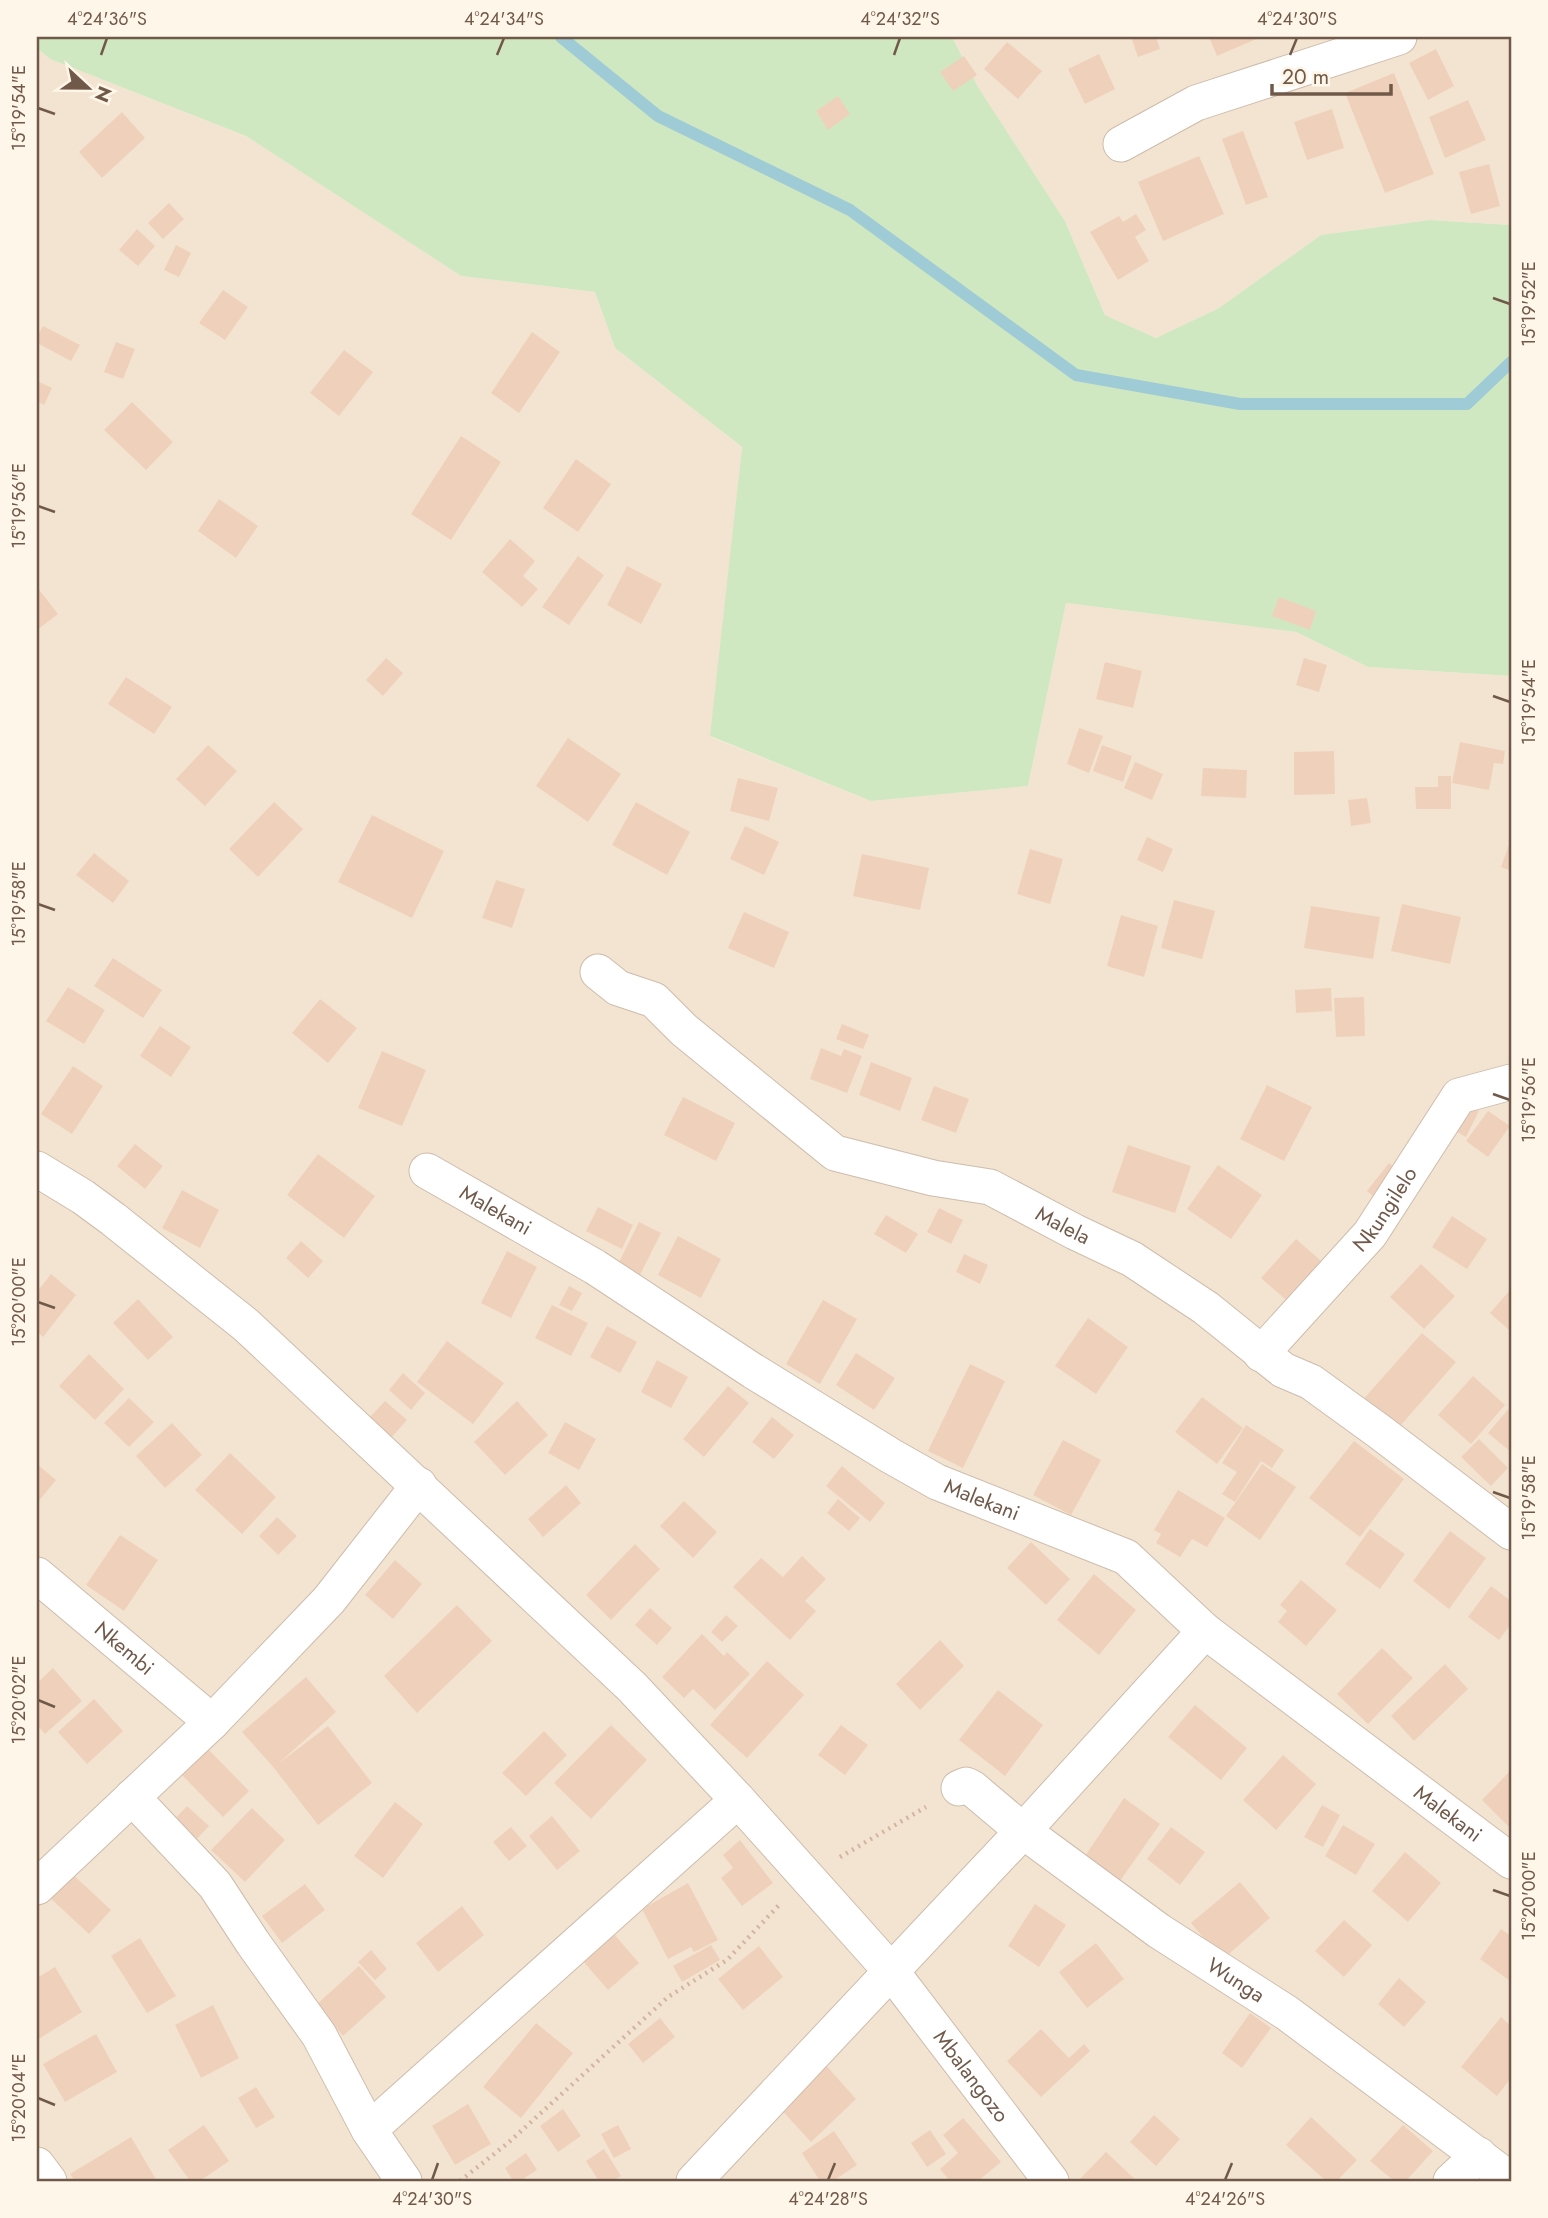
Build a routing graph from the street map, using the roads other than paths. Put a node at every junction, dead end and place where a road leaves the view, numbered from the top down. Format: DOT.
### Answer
graph roads {
  1 [pos="1399,37"];
  2 [pos="1121,144"];
  3 [pos="598,972"];
  4 [pos="1511,1082"];
  5 [pos="37,1169"];
  6 [pos="427,1171"];
  7 [pos="1261,1354"];
  8 [pos="419,1485"];
  9 [pos="1511,1532"];
  10 [pos="37,1575"];
  11 [pos="1205,1631"];
  12 [pos="212,1722"];
  13 [pos="959,1788"];
  14 [pos="132,1797"];
  15 [pos="738,1800"];
  16 [pos="1023,1831"];
  17 [pos="1511,1861"];
  18 [pos="37,1887"];
  19 [pos="891,1971"];
  20 [pos="369,2130"];
  21 [pos="1479,2155"];
  22 [pos="37,2165"];
  23 [pos="1511,2180"];
  24 [pos="49,2181"];
  25 [pos="404,2181"];
  26 [pos="694,2181"];
  27 [pos="1051,2181"];
  28 [pos="1451,2181"];
  1 -- 2 [label="street"];
  3 -- 7 [label="street, Malela"];
  4 -- 7 [label="street, Nkungilelo"];
  5 -- 8 [label="street, Mbalangozo"];
  6 -- 11 [label="street, Malekani"];
  7 -- 9 [label="street, Malela"];
  8 -- 12 [label="street"];
  8 -- 15 [label="street, Mbalangozo"];
  10 -- 12 [label="street, Nkembi"];
  11 -- 16 [label="street"];
  11 -- 17 [label="street, Malekani"];
  12 -- 14 [label="street"];
  13 -- 16 [label="street, Wunga"];
  14 -- 18 [label="street"];
  14 -- 20 [label="street"];
  15 -- 19 [label="street, Mbalangozo"];
  15 -- 20 [label="street"];
  16 -- 19 [label="street"];
  16 -- 21 [label="street, Wunga"];
  19 -- 26 [label="street"];
  19 -- 27 [label="street, Mbalangozo"];
  20 -- 25 [label="street"];
  21 -- 23 [label="street, Wunga"];
  21 -- 28 [label="street"];
  22 -- 24 [label="street"];
}
